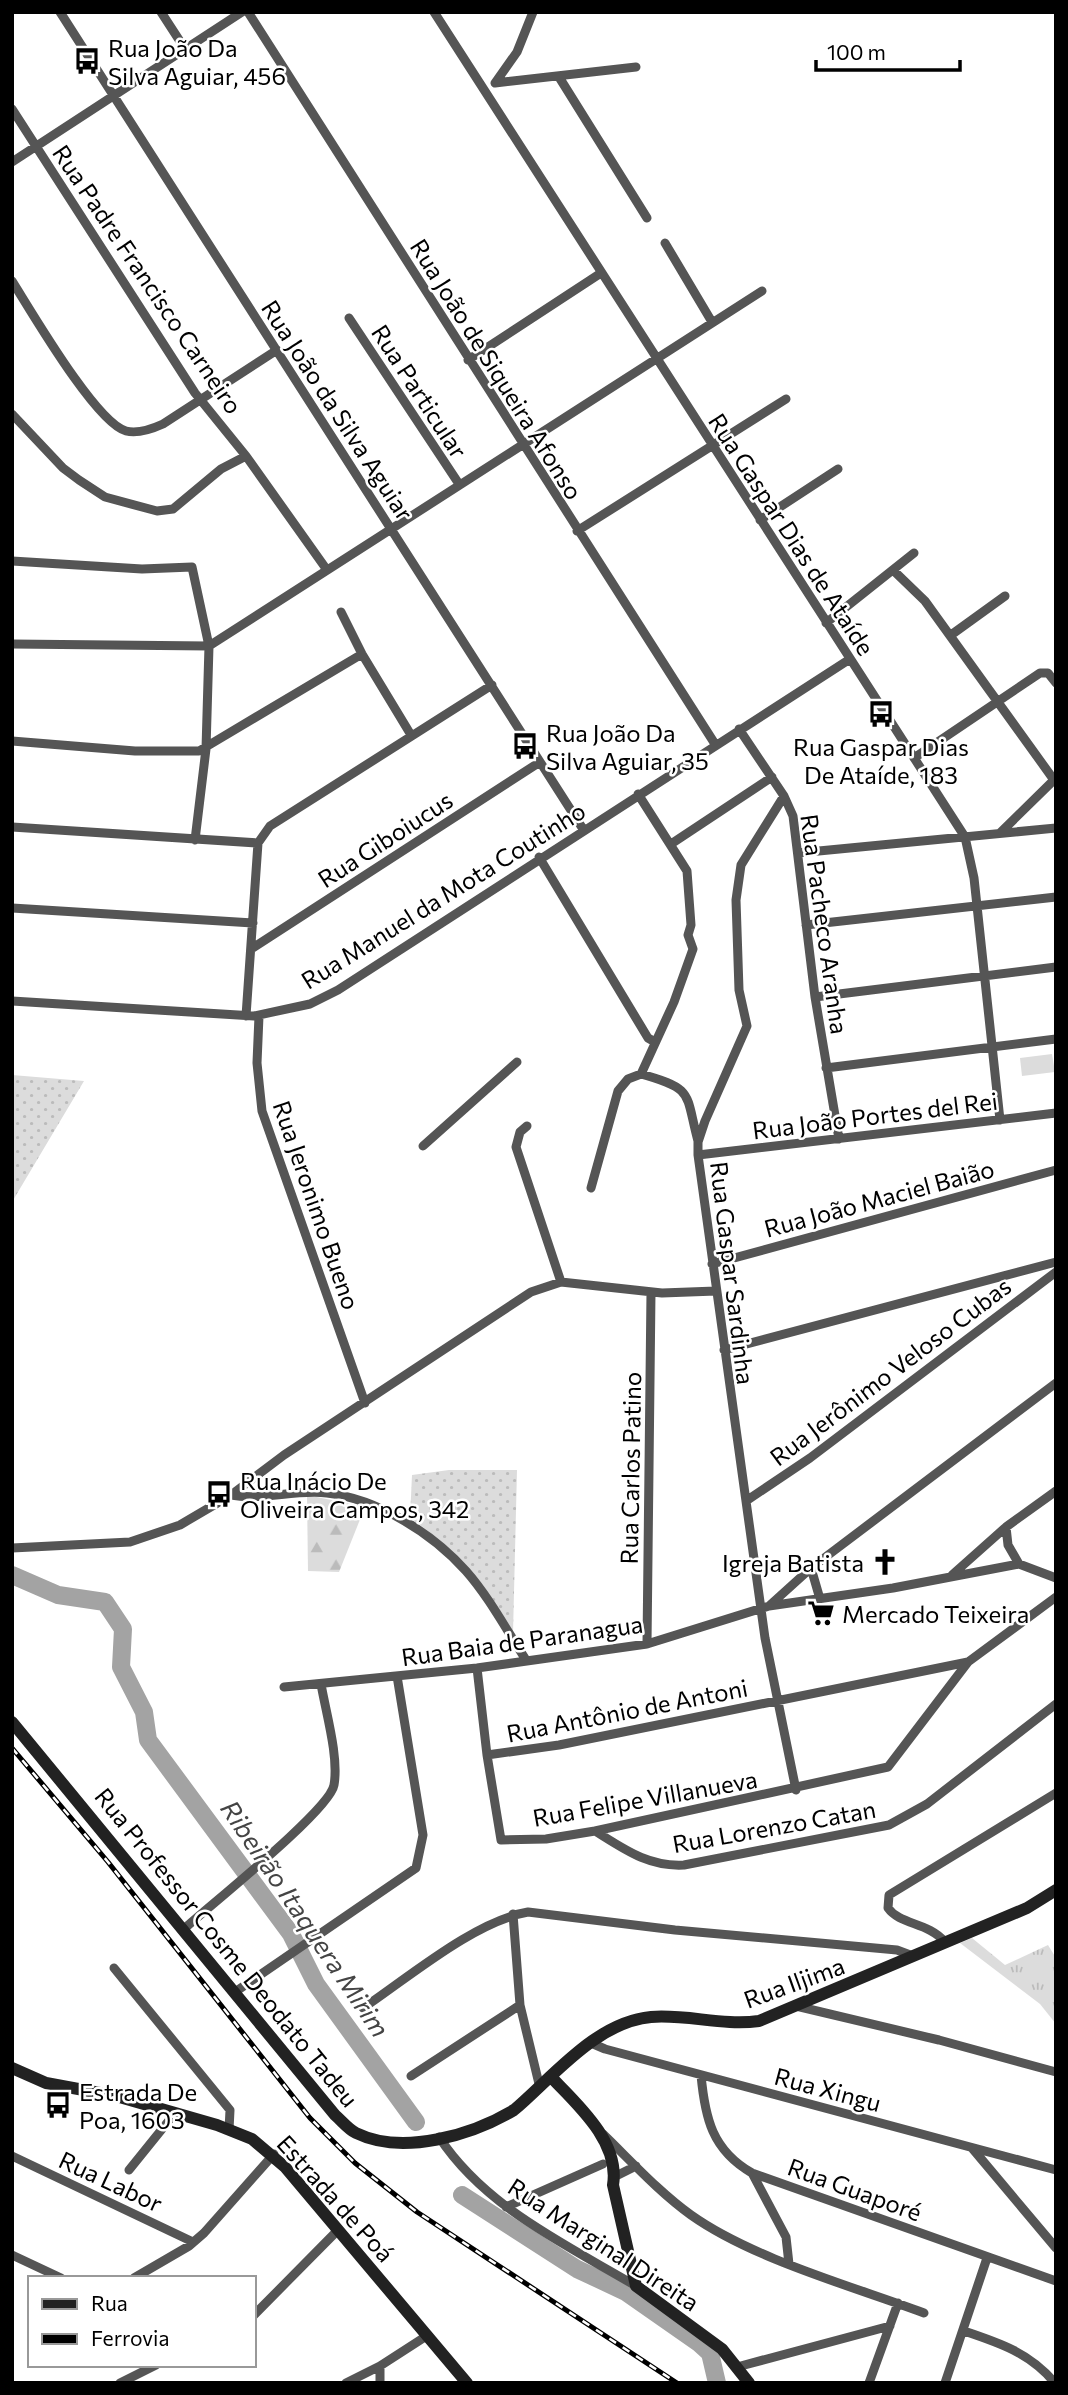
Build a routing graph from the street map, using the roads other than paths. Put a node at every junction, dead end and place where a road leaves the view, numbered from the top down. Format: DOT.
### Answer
graph roads {
  1 [pos="60,12"];
  2 [pos="161,12"];
  3 [pos="242,12"];
  4 [pos="248,12"];
  5 [pos="434,12"];
  6 [pos="533,12"];
  7 [pos="185,49"];
  8 [pos="636,67"];
  9 [pos="559,77"];
  10 [pos="495,83"];
  11 [pos="485,89"];
  12 [pos="114,96"];
  13 [pos="12,108"];
  14 [pos="37,146"];
  15 [pos="12,162"];
  16 [pos="647,218"];
  17 [pos="664,243"];
  18 [pos="601,273"];
  19 [pos="12,281"];
  20 [pos="762,291"];
  21 [pos="16,296"];
  22 [pos="349,318"];
  23 [pos="712,322"];
  24 [pos="277,350"];
  25 [pos="655,358"];
  26 [pos="468,360"];
  27 [pos="786,398"];
  28 [pos="200,400"];
  29 [pos="12,414"];
  30 [pos="523,443"];
  31 [pos="712,445"];
  32 [pos="246,456"];
  33 [pos="838,469"];
  34 [pos="459,484"];
  35 [pos="760,520"];
  36 [pos="391,528"];
  37 [pos="577,531"];
  38 [pos="914,553"];
  39 [pos="12,561"];
  40 [pos="327,570"];
  41 [pos="894,571"];
  42 [pos="1005,596"];
  43 [pos="341,612"];
  44 [pos="826,624"];
  45 [pos="951,635"];
  46 [pos="12,644"];
  47 [pos="209,646"];
  48 [pos="362,654"];
  49 [pos="849,659"];
  50 [pos="1056,683"];
  51 [pos="492,685"];
  52 [pos="996,701"];
  53 [pos="739,729"];
  54 [pos="411,735"];
  55 [pos="12,741"];
  56 [pos="715,744"];
  57 [pos="206,749"];
  58 [pos="914,758"];
  59 [pos="540,762"];
  60 [pos="772,777"];
  61 [pos="1055,779"];
  62 [pos="638,793"];
  63 [pos="784,796"];
  64 [pos="12,827"];
  65 [pos="1056,828"];
  66 [pos="583,829"];
  67 [pos="999,834"];
  68 [pos="965,837"];
  69 [pos="195,840"];
  70 [pos="258,843"];
  71 [pos="671,844"];
  72 [pos="798,853"];
  73 [pos="539,857"];
  74 [pos="1056,897"];
  75 [pos="977,906"];
  76 [pos="12,908"];
  77 [pos="253,923"];
  78 [pos="806,925"];
  79 [pos="251,949"];
  80 [pos="1056,967"];
  81 [pos="986,975"];
  82 [pos="815,997"];
  83 [pos="12,1001"];
  84 [pos="246,1016"];
  85 [pos="259,1016"];
  86 [pos="1056,1039"];
  87 [pos="655,1042"];
  88 [pos="993,1046"];
  89 [pos="517,1062"];
  90 [pos="826,1068"];
  91 [pos="640,1074"];
  92 [pos="1056,1113"];
  93 [pos="1000,1119"];
  94 [pos="527,1126"];
  95 [pos="839,1139"];
  96 [pos="698,1142"];
  97 [pos="423,1146"];
  98 [pos="698,1155"];
  99 [pos="1056,1170"];
  100 [pos="591,1188"];
  101 [pos="1056,1262"];
  102 [pos="712,1264"];
  103 [pos="1056,1272"];
  104 [pos="561,1282"];
  105 [pos="716,1291"];
  106 [pos="651,1292"];
  107 [pos="724,1350"];
  108 [pos="1056,1383"];
  109 [pos="365,1403"];
  110 [pos="1056,1491"];
  111 [pos="230,1494"];
  112 [pos="746,1501"];
  113 [pos="1006,1527"];
  114 [pos="12,1548"];
  115 [pos="1019,1564"];
  116 [pos="811,1568"];
  117 [pos="950,1576"];
  118 [pos="1056,1578"];
  119 [pos="1056,1597"];
  120 [pos="820,1599"];
  121 [pos="765,1607"];
  122 [pos="647,1644"];
  123 [pos="526,1660"];
  124 [pos="968,1662"];
  125 [pos="478,1668"];
  126 [pos="397,1676"];
  127 [pos="321,1684"];
  128 [pos="284,1687"];
  129 [pos="777,1701"];
  130 [pos="1056,1704"];
  131 [pos="12,1722"];
  132 [pos="487,1755"];
  133 [pos="796,1790"];
  134 [pos="1056,1793"];
  135 [pos="595,1831"];
  136 [pos="1056,1890"];
  137 [pos="513,1914"];
  138 [pos="184,1929"];
  139 [pos="945,1942"];
  140 [pos="913,1956"];
  141 [pos="114,1968"];
  142 [pos="235,1992"];
  143 [pos="520,2005"];
  144 [pos="796,2006"];
  145 [pos="363,2008"];
  146 [pos="592,2043"];
  147 [pos="12,2068"];
  148 [pos="1056,2072"];
  149 [pos="701,2075"];
  150 [pos="411,2076"];
  151 [pos="551,2077"];
  152 [pos="540,2088"];
  153 [pos="175,2113"];
  154 [pos="597,2127"];
  155 [pos="229,2130"];
  156 [pos="439,2137"];
  157 [pos="971,2147"];
  158 [pos="274,2154"];
  159 [pos="12,2156"];
  160 [pos="603,2164"];
  161 [pos="636,2166"];
  162 [pos="130,2170"];
  163 [pos="1056,2170"];
  164 [pos="752,2173"];
  165 [pos="613,2181"];
  166 [pos="506,2207"];
  167 [pos="338,2230"];
  168 [pos="193,2242"];
  169 [pos="1056,2248"];
  170 [pos="12,2255"];
  171 [pos="987,2258"];
  172 [pos="789,2263"];
  173 [pos="57,2276"];
  174 [pos="137,2276"];
  175 [pos="1056,2281"];
  176 [pos="636,2286"];
  177 [pos="898,2303"];
  178 [pos="256,2313"];
  179 [pos="924,2313"];
  180 [pos="890,2326"];
  181 [pos="964,2331"];
  182 [pos="428,2335"];
  183 [pos="380,2366"];
  184 [pos="152,2367"];
  185 [pos="737,2367"];
  186 [pos="948,2381"];
  187 [pos="120,2383"];
  188 [pos="346,2383"];
  189 [pos="380,2383"];
  190 [pos="467,2383"];
  191 [pos="749,2383"];
  192 [pos="869,2383"];
  193 [pos="1055,2383"];
  1 -- 12 [label="street, Rua João da Silva Aguiar"];
  2 -- 7 [label="street"];
  3 -- 7 [label="street"];
  4 -- 26 [label="street, Rua João de Siqueira Afonso"];
  5 -- 11 [label="street, Rua Gaspar Dias de Ataíde"];
  6 -- 10 [label="street"];
  7 -- 12 [label="street"];
  8 -- 9 [label="street"];
  9 -- 10 [label="street"];
  9 -- 16 [label="street"];
  10 -- 11 [label="street"];
  11 -- 18 [label="street, Rua Gaspar Dias de Ataíde"];
  12 -- 14 [label="street"];
  12 -- 24 [label="street, Rua João da Silva Aguiar"];
  13 -- 14 [label="street, Rua Padre Francisco Carneiro"];
  14 -- 15 [label="street"];
  14 -- 28 [label="street, Rua Padre Francisco Carneiro"];
  17 -- 23 [label="street"];
  18 -- 25 [label="street, Rua Gaspar Dias de Ataíde"];
  18 -- 26 [label="street"];
  19 -- 21 [label="street"];
  20 -- 23 [label="street"];
  21 -- 28 [label="street"];
  22 -- 34 [label="street, Rua Particular"];
  23 -- 25 [label="street"];
  24 -- 28 [label="street"];
  24 -- 36 [label="street, Rua João da Silva Aguiar"];
  25 -- 30 [label="street"];
  25 -- 31 [label="street, Rua Gaspar Dias de Ataíde"];
  26 -- 30 [label="street, Rua João de Siqueira Afonso"];
  27 -- 31 [label="street"];
  28 -- 32 [label="street, Rua Padre Francisco Carneiro"];
  29 -- 32 [label="street"];
  30 -- 34 [label="street"];
  30 -- 37 [label="street, Rua João de Siqueira Afonso"];
  31 -- 35 [label="street, Rua Gaspar Dias de Ataíde"];
  31 -- 37 [label="street"];
  32 -- 40 [label="street, Rua Padre Francisco Carneiro"];
  33 -- 35 [label="street"];
  34 -- 36 [label="street"];
  35 -- 44 [label="street, Rua Gaspar Dias de Ataíde"];
  36 -- 40 [label="street"];
  36 -- 51 [label="street, Rua João da Silva Aguiar"];
  37 -- 56 [label="street, Rua João de Siqueira Afonso"];
  38 -- 41 [label="street"];
  39 -- 47 [label="street"];
  40 -- 47 [label="street"];
  41 -- 44 [label="street"];
  41 -- 45 [label="street"];
  42 -- 45 [label="street"];
  43 -- 48 [label="street"];
  44 -- 49 [label="street, Rua Gaspar Dias de Ataíde"];
  45 -- 52 [label="street"];
  46 -- 47 [label="street"];
  47 -- 57 [label="street"];
  48 -- 54 [label="street"];
  48 -- 57 [label="street"];
  49 -- 53 [label="street, Rua Manuel da Mota Coutinho"];
  49 -- 58 [label="street, Rua Gaspar Dias de Ataíde"];
  50 -- 52 [label="street"];
  51 -- 54 [label="street"];
  51 -- 59 [label="street, Rua João da Silva Aguiar"];
  52 -- 58 [label="street"];
  52 -- 61 [label="street"];
  53 -- 56 [label="street, Rua Manuel da Mota Coutinho"];
  53 -- 60 [label="street, Rua Pacheco Aranha"];
  54 -- 70 [label="street"];
  55 -- 57 [label="street"];
  56 -- 62 [label="street, Rua Manuel da Mota Coutinho"];
  57 -- 69 [label="street"];
  58 -- 68 [label="street, Rua Gaspar Dias de Ataíde"];
  59 -- 66 [label="street, Rua João da Silva Aguiar"];
  59 -- 79 [label="street, Rua Giboiucus"];
  60 -- 63 [label="street, Rua Pacheco Aranha"];
  60 -- 71 [label="street"];
  61 -- 67 [label="street"];
  62 -- 66 [label="street, Rua Manuel da Mota Coutinho"];
  62 -- 71 [label="street"];
  63 -- 72 [label="street, Rua Pacheco Aranha"];
  63 -- 96 [label="street, Rua Gaspar Sardinha"];
  64 -- 69 [label="street"];
  65 -- 67 [label="street"];
  66 -- 73 [label="street, Rua Manuel da Mota Coutinho"];
  67 -- 68 [label="street"];
  68 -- 72 [label="street"];
  68 -- 75 [label="street, Rua Gaspar Dias de Ataíde"];
  69 -- 70 [label="street"];
  70 -- 77 [label="street"];
  71 -- 87 [label="street"];
  72 -- 78 [label="street, Rua Pacheco Aranha"];
  73 -- 85 [label="street, Rua Manuel da Mota Coutinho"];
  73 -- 87 [label="street"];
  74 -- 75 [label="street"];
  75 -- 78 [label="street"];
  75 -- 81 [label="street, Rua Gaspar Dias de Ataíde"];
  76 -- 77 [label="street"];
  77 -- 79 [label="street"];
  78 -- 82 [label="street, Rua Pacheco Aranha"];
  79 -- 84 [label="street"];
  80 -- 81 [label="street"];
  81 -- 82 [label="street"];
  81 -- 88 [label="street, Rua Gaspar Dias de Ataíde"];
  82 -- 90 [label="street, Rua Pacheco Aranha"];
  83 -- 84 [label="street, Rua Manuel da Mota Coutinho"];
  84 -- 85 [label="street, Rua Manuel da Mota Coutinho"];
  85 -- 109 [label="street, Rua Jeronimo Bueno"];
  86 -- 88 [label="street"];
  87 -- 91 [label="street"];
  88 -- 90 [label="street"];
  88 -- 93 [label="street, Rua Gaspar Dias de Ataíde"];
  89 -- 97 [label="street"];
  90 -- 95 [label="street, Rua Pacheco Aranha"];
  91 -- 96 [label="street"];
  91 -- 100 [label="street"];
  92 -- 93 [label="street, Rua João Portes del Rei"];
  93 -- 95 [label="street, Rua João Portes del Rei"];
  94 -- 104 [label="street"];
  95 -- 98 [label="street, Rua João Portes del Rei"];
  96 -- 98 [label="street, Rua Gaspar Sardinha"];
  98 -- 102 [label="street, Rua Gaspar Sardinha"];
  99 -- 102 [label="street, Rua João Maciel Baião"];
  101 -- 107 [label="street"];
  102 -- 105 [label="street, Rua Gaspar Sardinha"];
  103 -- 112 [label="street, Rua Jerônimo Veloso Cubas"];
  104 -- 106 [label="street"];
  104 -- 109 [label="street"];
  105 -- 106 [label="street"];
  105 -- 107 [label="street, Rua Gaspar Sardinha"];
  106 -- 122 [label="street, Rua Carlos Patino"];
  107 -- 112 [label="street, Rua Gaspar Sardinha"];
  108 -- 116 [label="street"];
  109 -- 111 [label="street"];
  110 -- 113 [label="street"];
  111 -- 114 [label="street"];
  111 -- 123 [label="street"];
  112 -- 121 [label="street, Rua Gaspar Sardinha"];
  113 -- 115 [label="street"];
  113 -- 117 [label="street"];
  115 -- 117 [label="street"];
  115 -- 118 [label="street"];
  116 -- 120 [label="street"];
  116 -- 121 [label="street"];
  117 -- 120 [label="street"];
  119 -- 124 [label="street"];
  120 -- 121 [label="street"];
  121 -- 122 [label="street, Rua Baia de Paranagua"];
  121 -- 129 [label="street, Rua Felipe Villanueva"];
  122 -- 123 [label="street, Rua Baia de Paranagua"];
  123 -- 125 [label="street, Rua Baia de Paranagua"];
  124 -- 129 [label="street, Rua Antônio de Antoni"];
  124 -- 133 [label="street, Rua Felipe Villanueva"];
  125 -- 126 [label="street, Rua Baia de Paranagua"];
  125 -- 132 [label="street, Rua Antônio de Antoni"];
  126 -- 127 [label="street, Rua Baia de Paranagua"];
  126 -- 142 [label="street"];
  127 -- 128 [label="street, Rua Baia de Paranagua"];
  127 -- 138 [label="street"];
  129 -- 132 [label="street, Rua Antônio de Antoni"];
  129 -- 133 [label="street, Rua Felipe Villanueva"];
  130 -- 135 [label="street, Rua Lorenzo Catan"];
  131 -- 138 [label="main road, Rua Professor Cosme Deodato Tadeu"];
  132 -- 135 [label="street, Rua Felipe Villanueva"];
  133 -- 135 [label="street, Rua Felipe Villanueva"];
  134 -- 139 [label="street"];
  136 -- 139 [label="main road, Rua Iljima"];
  137 -- 140 [label="street"];
  137 -- 143 [label="street"];
  137 -- 145 [label="street"];
  138 -- 142 [label="main road, Rua Professor Cosme Deodato Tadeu"];
  139 -- 140 [label="main road, Rua Iljima"];
  140 -- 144 [label="main road, Rua Iljima"];
  141 -- 155 [label="street"];
  142 -- 156 [label="main road, Rua Professor Cosme Deodato Tadeu"];
  143 -- 150 [label="street"];
  143 -- 152 [label="street"];
  144 -- 146 [label="main road, Rua Iljima"];
  144 -- 148 [label="street"];
  146 -- 149 [label="street, Rua Xingu"];
  146 -- 151 [label="main road, Rua Iljima"];
  147 -- 153 [label="main road, Estrada de Poá"];
  149 -- 157 [label="street, Rua Xingu"];
  149 -- 164 [label="street, Rua Guaporé"];
  151 -- 152 [label="main road, Rua Iljima"];
  151 -- 154 [label="main road"];
  152 -- 156 [label="main road, Rua Iljima"];
  153 -- 155 [label="main road, Estrada de Poá"];
  153 -- 162 [label="street"];
  154 -- 160 [label="main road"];
  154 -- 161 [label="street"];
  154 -- 165 [label="main road"];
  155 -- 158 [label="main road, Estrada de Poá"];
  156 -- 166 [label="street, Rua Marginal Direita"];
  157 -- 163 [label="street, Rua Xingu"];
  157 -- 169 [label="street"];
  158 -- 167 [label="main road, Estrada de Poá"];
  158 -- 168 [label="street"];
  159 -- 168 [label="street, Rua Labor"];
  160 -- 165 [label="main road"];
  160 -- 166 [label="street"];
  161 -- 165 [label="street"];
  161 -- 172 [label="street"];
  164 -- 171 [label="street, Rua Guaporé"];
  164 -- 172 [label="street"];
  165 -- 176 [label="main road"];
  166 -- 176 [label="street, Rua Marginal Direita"];
  167 -- 178 [label="street"];
  167 -- 182 [label="main road, Estrada de Poá"];
  168 -- 174 [label="street"];
  170 -- 173 [label="street"];
  171 -- 175 [label="street, Rua Guaporé"];
  171 -- 181 [label="street"];
  172 -- 177 [label="street"];
  176 -- 185 [label="main road, Rua Marginal Direita"];
  177 -- 179 [label="street"];
  177 -- 180 [label="street"];
  180 -- 185 [label="street"];
  180 -- 192 [label="street"];
  181 -- 186 [label="street"];
  181 -- 193 [label="street"];
  182 -- 183 [label="street"];
  182 -- 190 [label="main road, Estrada de Poá"];
  183 -- 188 [label="street"];
  183 -- 189 [label="street"];
  184 -- 187 [label="street"];
  185 -- 191 [label="main road, Rua Marginal Direita"];
}
